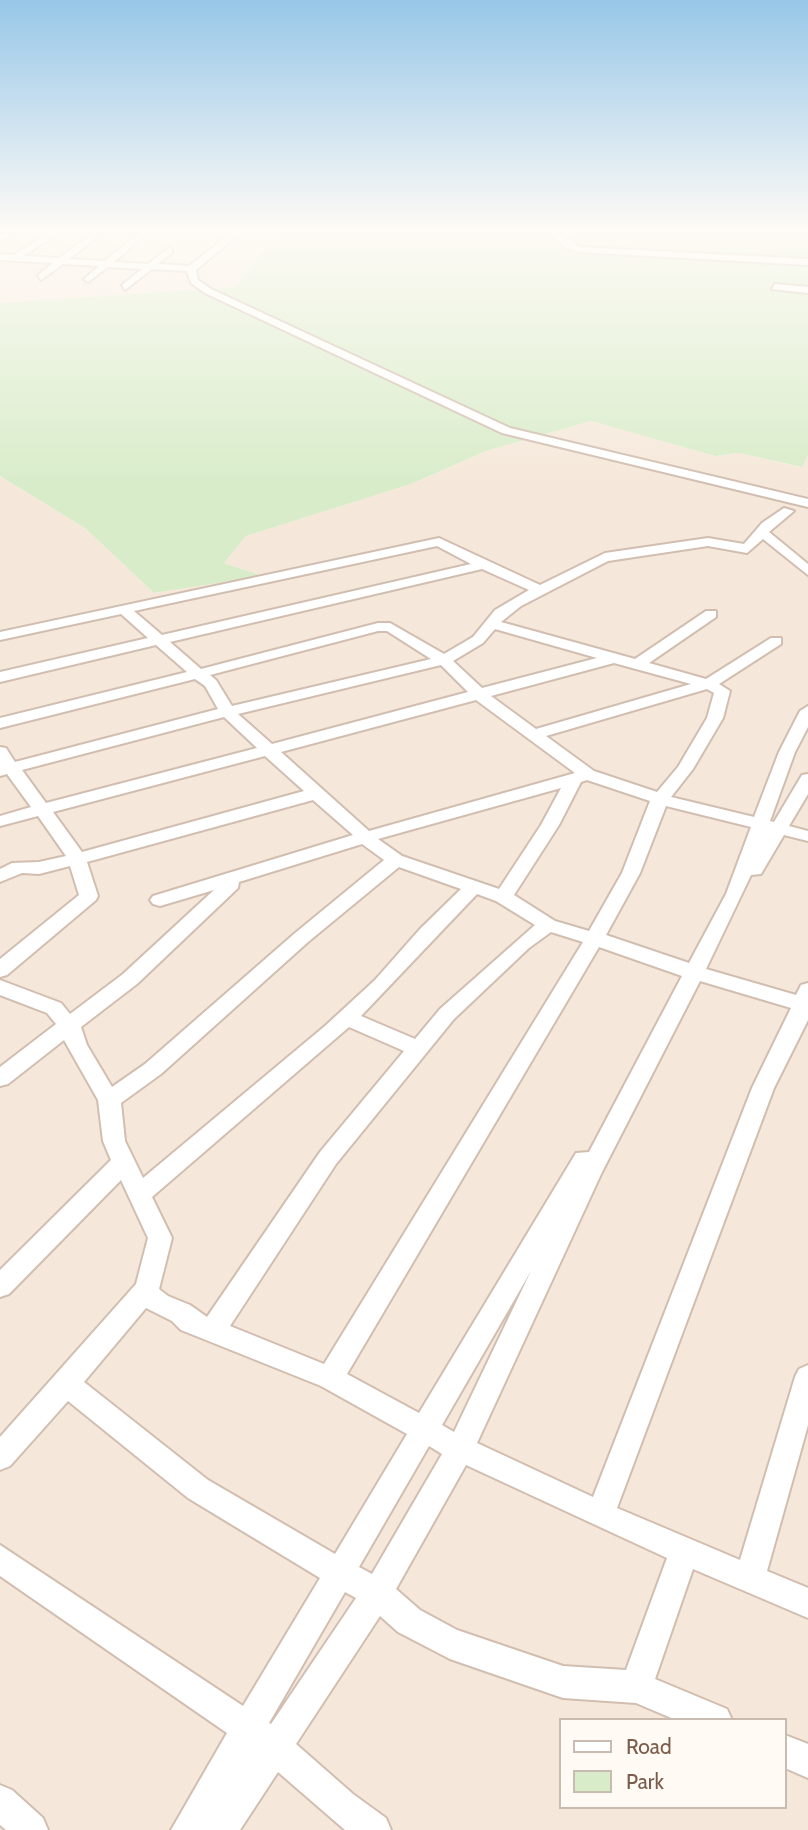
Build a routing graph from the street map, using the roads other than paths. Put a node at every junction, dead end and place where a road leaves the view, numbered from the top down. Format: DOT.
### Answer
graph roads {
  1 [pos="262,316"];
  2 [pos="808,503"];
  3 [pos="788,511"];
  4 [pos="762,533"];
  5 [pos="483,565"];
  6 [pos="808,571"];
  7 [pos="540,590"];
  8 [pos="123,609"];
  9 [pos="711,614"];
  10 [pos="492,624"];
  11 [pos="0,636"];
  12 [pos="158,639"];
  13 [pos="776,641"];
  14 [pos="613,659"];
  15 [pos="444,660"];
  16 [pos="636,665"];
  17 [pos="198,674"];
  18 [pos="0,677"];
  19 [pos="708,684"];
  20 [pos="480,695"];
  21 [pos="808,711"];
  22 [pos="227,712"];
  23 [pos="0,723"];
  24 [pos="534,735"];
  25 [pos="270,750"];
  26 [pos="0,752"];
  27 [pos="6,769"];
  28 [pos="581,777"];
  29 [pos="808,779"];
  30 [pos="314,793"];
  31 [pos="660,799"];
  32 [pos="44,810"];
  33 [pos="0,821"];
  34 [pos="762,823"];
  35 [pos="808,836"];
  36 [pos="363,838"];
  37 [pos="77,859"];
  38 [pos="396,860"];
  39 [pos="0,876"];
  40 [pos="237,878"];
  41 [pos="474,887"];
  42 [pos="503,897"];
  43 [pos="160,901"];
  44 [pos="548,925"];
  45 [pos="594,939"];
  46 [pos="0,970"];
  47 [pos="695,973"];
  48 [pos="0,987"];
  49 [pos="807,1000"];
  50 [pos="346,1018"];
  51 [pos="70,1027"];
  52 [pos="419,1049"];
  53 [pos="0,1078"];
  54 [pos="109,1100"];
  55 [pos="125,1161"];
  56 [pos="141,1194"];
  57 [pos="0,1287"];
  58 [pos="145,1291"];
  59 [pos="214,1329"];
  60 [pos="808,1377"];
  61 [pos="330,1378"];
  62 [pos="66,1384"];
  63 [pos="460,1449"];
  64 [pos="0,1457"];
  65 [pos="600,1516"];
  66 [pos="685,1550"];
  67 [pos="0,1559"];
  68 [pos="750,1578"];
  69 [pos="377,1592"];
  70 [pos="808,1603"];
  71 [pos="636,1687"];
  72 [pos="711,1718"];
  73 [pos="274,1746"];
  74 [pos="787,1752"];
  75 [pos="808,1761"];
  76 [pos="0,1802"];
  77 [pos="31,1830"];
  78 [pos="188,1830"];
  79 [pos="220,1830"];
  80 [pos="374,1830"];
  1 -- 2 [label="street"];
  3 -- 4 [label="street"];
  4 -- 6 [label="street"];
  4 -- 7 [label="street"];
  5 -- 7 [label="street"];
  5 -- 8 [label="street"];
  5 -- 12 [label="street"];
  7 -- 10 [label="street"];
  8 -- 11 [label="street"];
  8 -- 12 [label="street"];
  9 -- 16 [label="street"];
  10 -- 14 [label="street"];
  10 -- 15 [label="street"];
  12 -- 17 [label="street"];
  12 -- 18 [label="street"];
  13 -- 19 [label="street"];
  14 -- 16 [label="street"];
  14 -- 20 [label="street"];
  15 -- 17 [label="street"];
  15 -- 20 [label="street"];
  15 -- 22 [label="street"];
  16 -- 19 [label="street"];
  17 -- 22 [label="street"];
  17 -- 23 [label="street"];
  19 -- 24 [label="street"];
  19 -- 31 [label="street"];
  20 -- 24 [label="street"];
  20 -- 25 [label="street"];
  21 -- 34 [label="street"];
  22 -- 25 [label="street"];
  22 -- 27 [label="street"];
  24 -- 28 [label="street"];
  25 -- 30 [label="street"];
  25 -- 32 [label="street"];
  26 -- 27 [label="street"];
  27 -- 32 [label="street"];
  28 -- 31 [label="street"];
  28 -- 36 [label="street"];
  28 -- 42 [label="street"];
  29 -- 78 [label="street"];
  30 -- 36 [label="street"];
  30 -- 37 [label="street"];
  31 -- 34 [label="street"];
  31 -- 45 [label="street"];
  32 -- 33 [label="street"];
  32 -- 37 [label="street"];
  34 -- 35 [label="street"];
  34 -- 47 [label="street"];
  36 -- 38 [label="street"];
  36 -- 40 [label="street"];
  37 -- 39 [label="street"];
  37 -- 46 [label="street"];
  38 -- 41 [label="street"];
  38 -- 54 [label="street"];
  40 -- 43 [label="street"];
  40 -- 51 [label="street"];
  41 -- 42 [label="street"];
  41 -- 50 [label="street"];
  42 -- 44 [label="street"];
  44 -- 45 [label="street"];
  44 -- 52 [label="street"];
  45 -- 47 [label="street"];
  45 -- 61 [label="street"];
  47 -- 49 [label="street"];
  47 -- 63 [label="street"];
  48 -- 51 [label="street"];
  49 -- 65 [label="street"];
  50 -- 52 [label="street"];
  50 -- 56 [label="street"];
  51 -- 53 [label="street"];
  51 -- 54 [label="street"];
  52 -- 59 [label="street"];
  54 -- 55 [label="street"];
  55 -- 56 [label="street"];
  55 -- 57 [label="street"];
  56 -- 58 [label="street"];
  58 -- 59 [label="street"];
  58 -- 62 [label="street"];
  59 -- 61 [label="street"];
  60 -- 68 [label="street"];
  61 -- 63 [label="street"];
  62 -- 64 [label="street"];
  62 -- 69 [label="street"];
  63 -- 65 [label="street"];
  63 -- 69 [label="street"];
  65 -- 66 [label="street"];
  66 -- 68 [label="street"];
  66 -- 71 [label="street"];
  67 -- 73 [label="street"];
  68 -- 70 [label="street"];
  69 -- 71 [label="street"];
  69 -- 73 [label="street"];
  71 -- 72 [label="street"];
  73 -- 79 [label="street"];
  73 -- 80 [label="street"];
  74 -- 75 [label="street"];
  76 -- 77 [label="street"];
}
